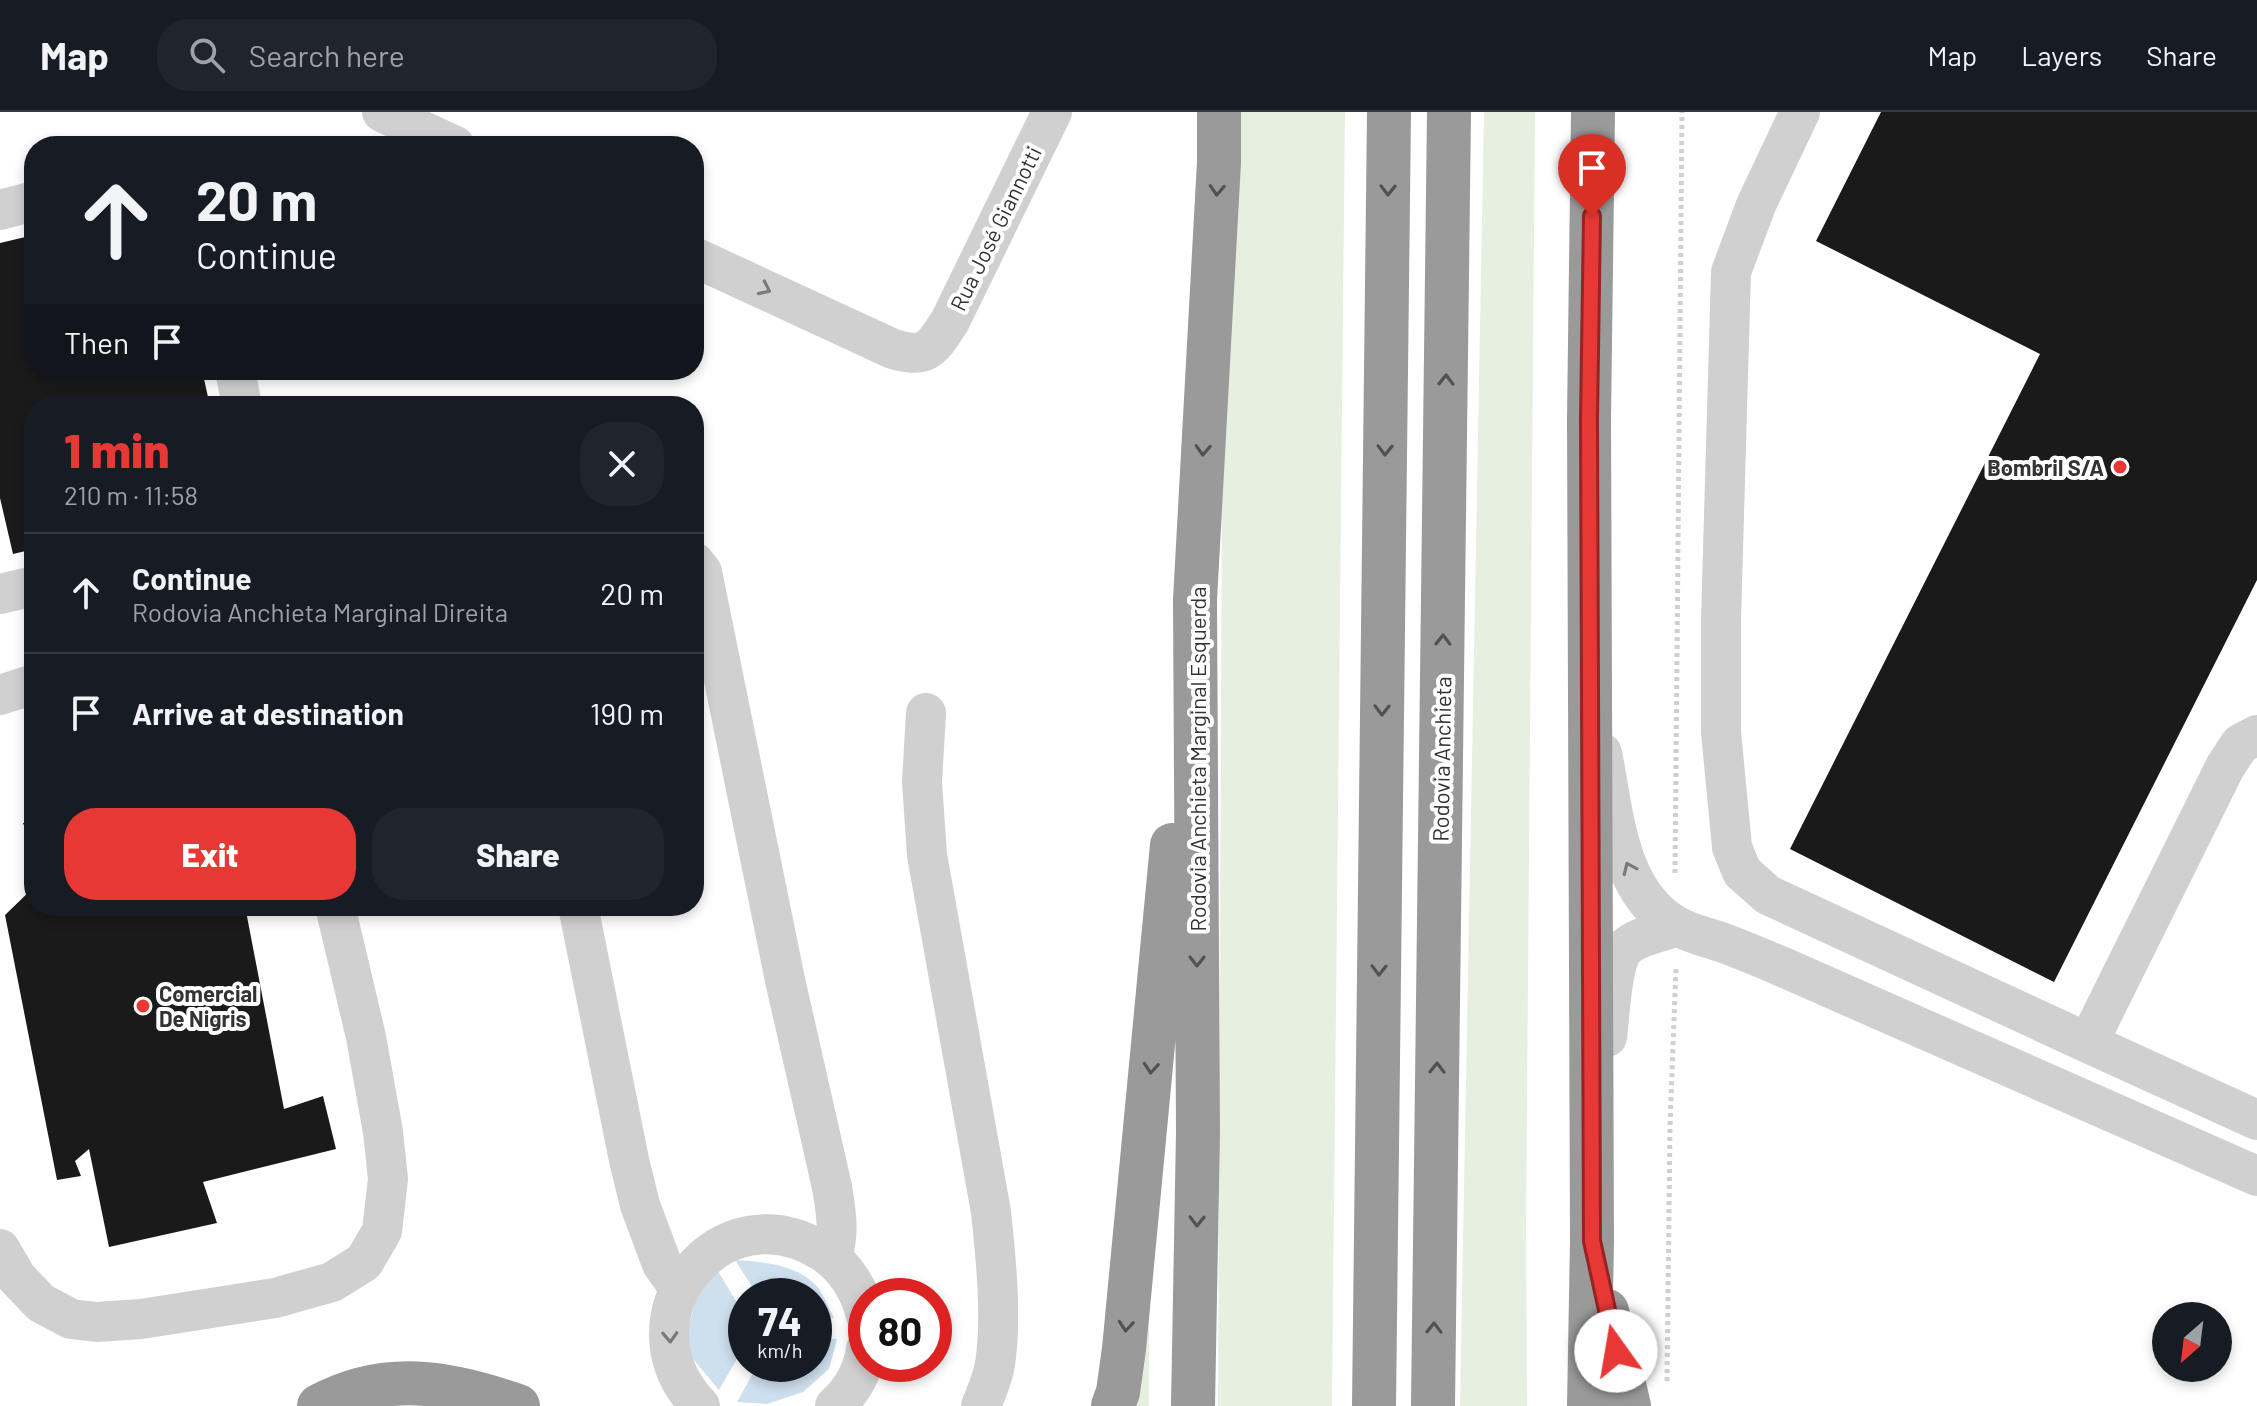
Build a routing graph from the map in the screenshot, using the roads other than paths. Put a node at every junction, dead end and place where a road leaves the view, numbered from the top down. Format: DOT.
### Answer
graph roads {
  1 [pos="382,112"];
  2 [pos="1052,112"];
  3 [pos="1219,112"];
  4 [pos="1389,112"];
  5 [pos="1449,112"];
  6 [pos="1593,112"];
  7 [pos="1800,112"];
  8 [pos="438,130"];
  9 [pos="24,204"];
  10 [pos="0,210"];
  11 [pos="704,262"];
  12 [pos="704,582"];
  13 [pos="24,588"];
  14 [pos="0,594"];
  15 [pos="1195,600"];
  16 [pos="24,687"];
  17 [pos="0,695"];
  18 [pos="1590,698"];
  19 [pos="926,713"];
  20 [pos="2257,735"];
  21 [pos="337,916"];
  22 [pos="580,916"];
  23 [pos="1677,927"];
  24 [pos="2088,1043"];
  25 [pos="2257,1120"];
  26 [pos="1591,1153"];
  27 [pos="2257,1176"];
  28 [pos="1592,1241"];
  29 [pos="0,1249"];
  30 [pos="832,1257"];
  31 [pos="850,1278"];
  32 [pos="679,1288"];
  33 [pos="855,1382"];
  34 [pos="1648,1398"];
  35 [pos="319,1406"];
  36 [pos="518,1406"];
  37 [pos="700,1406"];
  38 [pos="835,1406"];
  39 [pos="981,1406"];
  40 [pos="1113,1406"];
  41 [pos="1193,1406"];
  42 [pos="1374,1406"];
  43 [pos="1433,1406"];
  44 [pos="1589,1406"];
  1 -- 8 [label="street"];
  11 -- 2 [label="street, Rua José Giannotti, one-way"];
  3 -- 15 [label="highway, Rodovia Anchieta Marginal Esquerda, one-way"];
  4 -- 42 [label="highway, one-way"];
  43 -- 5 [label="highway, Rodovia Anchieta, one-way"];
  6 -- 18 [label="highway"];
  7 -- 24 [label="street"];
  9 -- 10 [label="street"];
  12 -- 30 [label="street"];
  13 -- 14 [label="street"];
  15 -- 40 [label="highway, one-way"];
  15 -- 41 [label="highway, Rodovia Anchieta Marginal Esquerda, one-way"];
  16 -- 17 [label="street"];
  23 -- 18 [label="street, one-way"];
  18 -- 26 [label="highway"];
  19 -- 39 [label="street"];
  20 -- 24 [label="street"];
  21 -- 29 [label="street"];
  22 -- 32 [label="street"];
  23 -- 26 [label="street"];
  23 -- 27 [label="street"];
  24 -- 25 [label="street"];
  26 -- 28 [label="highway"];
  28 -- 34 [label="highway"];
  28 -- 44 [label="highway"];
  30 -- 31 [label="street"];
  30 -- 32 [label="street"];
  32 -- 37 [label="street, one-way"];
  33 -- 38 [label="street"];
  35 -- 36 [label="highway"];
}
